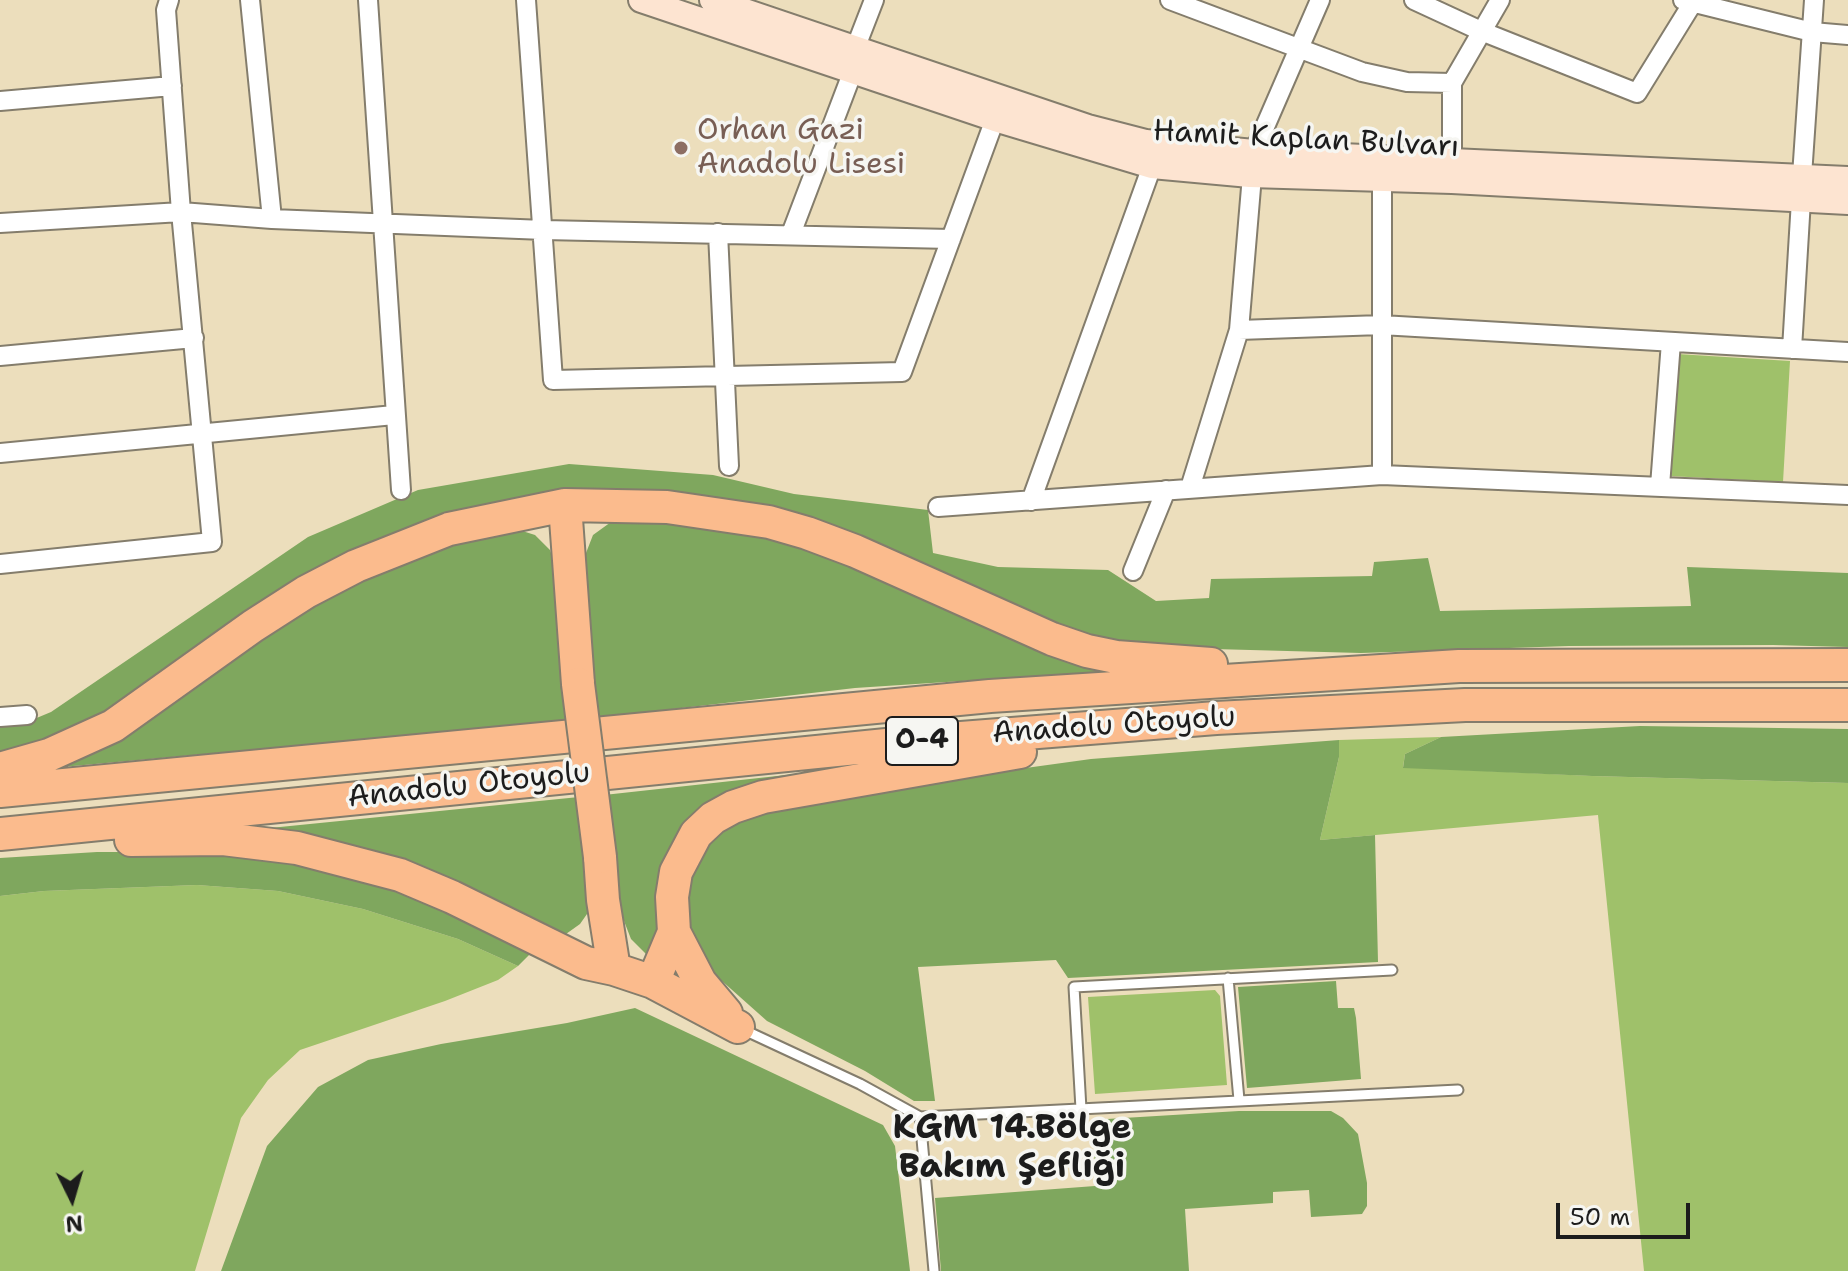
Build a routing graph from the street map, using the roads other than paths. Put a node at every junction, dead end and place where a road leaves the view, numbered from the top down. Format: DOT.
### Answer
graph roads {
  1 [pos="169,0"];
  2 [pos="250,0"];
  3 [pos="368,0"];
  4 [pos="526,0"];
  5 [pos="641,0"];
  6 [pos="712,0"];
  7 [pos="874,0"];
  8 [pos="1170,0"];
  9 [pos="1320,0"];
  10 [pos="1414,0"];
  11 [pos="1500,0"];
  12 [pos="1814,0"];
  13 [pos="1687,2"];
  14 [pos="771,10"];
  15 [pos="1481,31"];
  16 [pos="1812,32"];
  17 [pos="1848,35"];
  18 [pos="1300,49"];
  19 [pos="854,60"];
  20 [pos="1452,83"];
  21 [pos="172,86"];
  22 [pos="0,101"];
  23 [pos="995,119"];
  24 [pos="1252,164"];
  25 [pos="1152,166"];
  26 [pos="1452,170"];
  27 [pos="1382,179"];
  28 [pos="1848,179"];
  29 [pos="1802,188"];
  30 [pos="1848,202"];
  31 [pos="181,212"];
  32 [pos="272,219"];
  33 [pos="385,222"];
  34 [pos="0,223"];
  35 [pos="544,230"];
  36 [pos="718,233"];
  37 [pos="791,234"];
  38 [pos="951,239"];
  39 [pos="1381,325"];
  40 [pos="1239,330"];
  41 [pos="194,338"];
  42 [pos="1671,342"];
  43 [pos="1792,349"];
  44 [pos="1848,352"];
  45 [pos="0,356"];
  46 [pos="725,376"];
  47 [pos="394,415"];
  48 [pos="202,433"];
  49 [pos="0,453"];
  50 [pos="729,466"];
  51 [pos="1382,475"];
  52 [pos="1660,486"];
  53 [pos="1190,488"];
  54 [pos="401,490"];
  55 [pos="1166,490"];
  56 [pos="1848,495"];
  57 [pos="1031,501"];
  58 [pos="565,505"];
  59 [pos="938,507"];
  60 [pos="0,564"];
  61 [pos="1133,571"];
  62 [pos="1848,665"];
  63 [pos="1367,671"];
  64 [pos="1848,705"];
  65 [pos="27,715"];
  66 [pos="0,717"];
  67 [pos="1216,718"];
  68 [pos="0,769"];
  69 [pos="0,791"];
  70 [pos="0,834"];
  71 [pos="0,846"];
  72 [pos="603,900"];
  73 [pos="674,932"];
  74 [pos="552,947"];
  75 [pos="614,969"];
  76 [pos="1392,970"];
  77 [pos="1228,978"];
  78 [pos="653,982"];
  79 [pos="738,1027"];
  80 [pos="1458,1090"];
  81 [pos="1239,1100"];
  82 [pos="1081,1109"];
  83 [pos="920,1117"];
  84 [pos="934,1271"];
  1 -- 21 [label="street"];
  2 -- 32 [label="street"];
  3 -- 33 [label="street"];
  4 -- 35 [label="street"];
  5 -- 19 [label="main road, Hamit Kaplan Bulvarı"];
  6 -- 14 [label="main road, Hamit Kaplan Bulvarı"];
  7 -- 19 [label="street"];
  8 -- 18 [label="street"];
  9 -- 18 [label="street"];
  10 -- 15 [label="street"];
  11 -- 15 [label="street"];
  12 -- 16 [label="street"];
  13 -- 15 [label="street"];
  13 -- 16 [label="street"];
  14 -- 19 [label="main road, Hamit Kaplan Bulvarı"];
  15 -- 20 [label="street"];
  16 -- 17 [label="street"];
  16 -- 29 [label="street"];
  18 -- 20 [label="street"];
  18 -- 24 [label="street"];
  19 -- 23 [label="main road, Hamit Kaplan Bulvarı"];
  19 -- 24 [label="main road, Hamit Kaplan Bulvarı"];
  19 -- 37 [label="street"];
  20 -- 26 [label="street"];
  21 -- 22 [label="street"];
  21 -- 31 [label="street"];
  23 -- 25 [label="main road, Hamit Kaplan Bulvarı"];
  23 -- 38 [label="street"];
  24 -- 25 [label="main road, Hamit Kaplan Bulvarı"];
  24 -- 26 [label="main road, Hamit Kaplan Bulvarı"];
  24 -- 27 [label="main road, Hamit Kaplan Bulvarı"];
  24 -- 40 [label="street"];
  25 -- 57 [label="street"];
  26 -- 27 [label="main road, Hamit Kaplan Bulvarı"];
  26 -- 29 [label="main road, Hamit Kaplan Bulvarı"];
  27 -- 39 [label="street"];
  28 -- 29 [label="main road, Hamit Kaplan Bulvarı"];
  29 -- 30 [label="main road, Hamit Kaplan Bulvarı"];
  29 -- 43 [label="street"];
  31 -- 32 [label="street"];
  31 -- 34 [label="street"];
  31 -- 41 [label="street"];
  32 -- 33 [label="street"];
  33 -- 35 [label="street"];
  33 -- 47 [label="street"];
  35 -- 36 [label="street"];
  35 -- 46 [label="street"];
  36 -- 37 [label="street"];
  36 -- 46 [label="street"];
  37 -- 38 [label="street"];
  38 -- 46 [label="street"];
  39 -- 40 [label="street"];
  39 -- 42 [label="street"];
  39 -- 51 [label="street"];
  40 -- 53 [label="street"];
  41 -- 45 [label="street"];
  41 -- 48 [label="street"];
  42 -- 43 [label="street"];
  42 -- 52 [label="street"];
  43 -- 44 [label="street"];
  46 -- 50 [label="street"];
  47 -- 48 [label="street"];
  47 -- 54 [label="street"];
  48 -- 49 [label="street"];
  48 -- 60 [label="street"];
  51 -- 52 [label="street"];
  51 -- 53 [label="street"];
  52 -- 56 [label="street"];
  53 -- 55 [label="street"];
  55 -- 57 [label="street"];
  55 -- 61 [label="street"];
  57 -- 59 [label="street"];
  58 -- 63 [label="highway"];
  58 -- 68 [label="highway"];
  58 -- 72 [label="highway, bridge"];
  62 -- 63 [label="highway, Anadolu Otoyolu / O-4"];
  63 -- 69 [label="highway, Anadolu Otoyolu / O-4"];
  64 -- 67 [label="highway, Anadolu Otoyolu / O-4"];
  65 -- 66 [label="street"];
  67 -- 70 [label="highway, Anadolu Otoyolu / O-4"];
  67 -- 73 [label="highway"];
  71 -- 74 [label="highway"];
  72 -- 74 [label="highway"];
  72 -- 75 [label="highway"];
  73 -- 78 [label="highway"];
  73 -- 79 [label="highway"];
  74 -- 75 [label="highway"];
  75 -- 78 [label="highway"];
  76 -- 77 [label="lane"];
  77 -- 81 [label="lane"];
  77 -- 82 [label="lane"];
  78 -- 79 [label="highway"];
  79 -- 83 [label="lane"];
  80 -- 81 [label="lane"];
  81 -- 82 [label="lane"];
  82 -- 83 [label="lane"];
  83 -- 84 [label="lane"];
}
